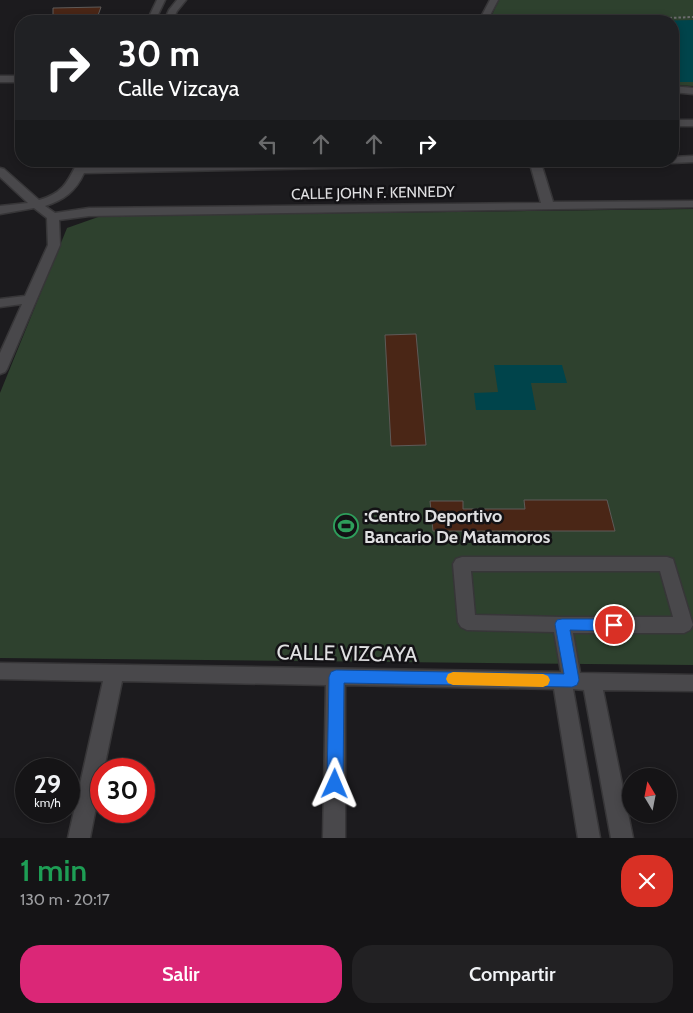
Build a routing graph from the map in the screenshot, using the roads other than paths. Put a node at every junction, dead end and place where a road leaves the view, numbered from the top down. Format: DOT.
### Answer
graph roads {
  1 [pos="161,0"];
  2 [pos="182,0"];
  3 [pos="494,0"];
  4 [pos="154,15"];
  5 [pos="171,15"];
  6 [pos="486,15"];
  7 [pos="0,79"];
  8 [pos="15,79"];
  9 [pos="679,90"];
  10 [pos="693,91"];
  11 [pos="679,123"];
  12 [pos="693,123"];
  13 [pos="693,159"];
  14 [pos="679,160"];
  15 [pos="80,167"];
  16 [pos="538,167"];
  17 [pos="0,171"];
  18 [pos="693,204"];
  19 [pos="37,205"];
  20 [pos="548,206"];
  21 [pos="0,210"];
  22 [pos="53,217"];
  23 [pos="30,299"];
  24 [pos="0,303"];
  25 [pos="0,369"];
  26 [pos="562,624"];
  27 [pos="0,671"];
  28 [pos="114,673"];
  29 [pos="336,677"];
  30 [pos="575,681"];
  31 [pos="693,683"];
  32 [pos="79,838"];
  33 [pos="334,838"];
  34 [pos="589,838"];
  35 [pos="622,838"];
  1 -- 4 [label="street"];
  2 -- 5 [label="street"];
  3 -- 6 [label="street"];
  7 -- 8 [label="street"];
  9 -- 10 [label="street"];
  11 -- 12 [label="street"];
  13 -- 14 [label="street"];
  15 -- 19 [label="street"];
  16 -- 20 [label="street"];
  17 -- 19 [label="street"];
  18 -- 20 [label="street, CALLE JOHN F. KENNEDY"];
  19 -- 21 [label="street"];
  19 -- 22 [label="street"];
  20 -- 22 [label="street, CALLE JOHN F. KENNEDY"];
  22 -- 23 [label="street"];
  23 -- 24 [label="street"];
  23 -- 25 [label="street"];
  26 -- 26 [label="street"];
  26 -- 30 [label="street"];
  27 -- 28 [label="street, CALLE VIZCAYA"];
  28 -- 29 [label="street, CALLE VIZCAYA"];
  28 -- 32 [label="street"];
  29 -- 30 [label="street, CALLE VIZCAYA"];
  29 -- 33 [label="street"];
  30 -- 31 [label="street, CALLE VIZCAYA"];
  30 -- 34 [label="street"];
  30 -- 35 [label="street"];
}
